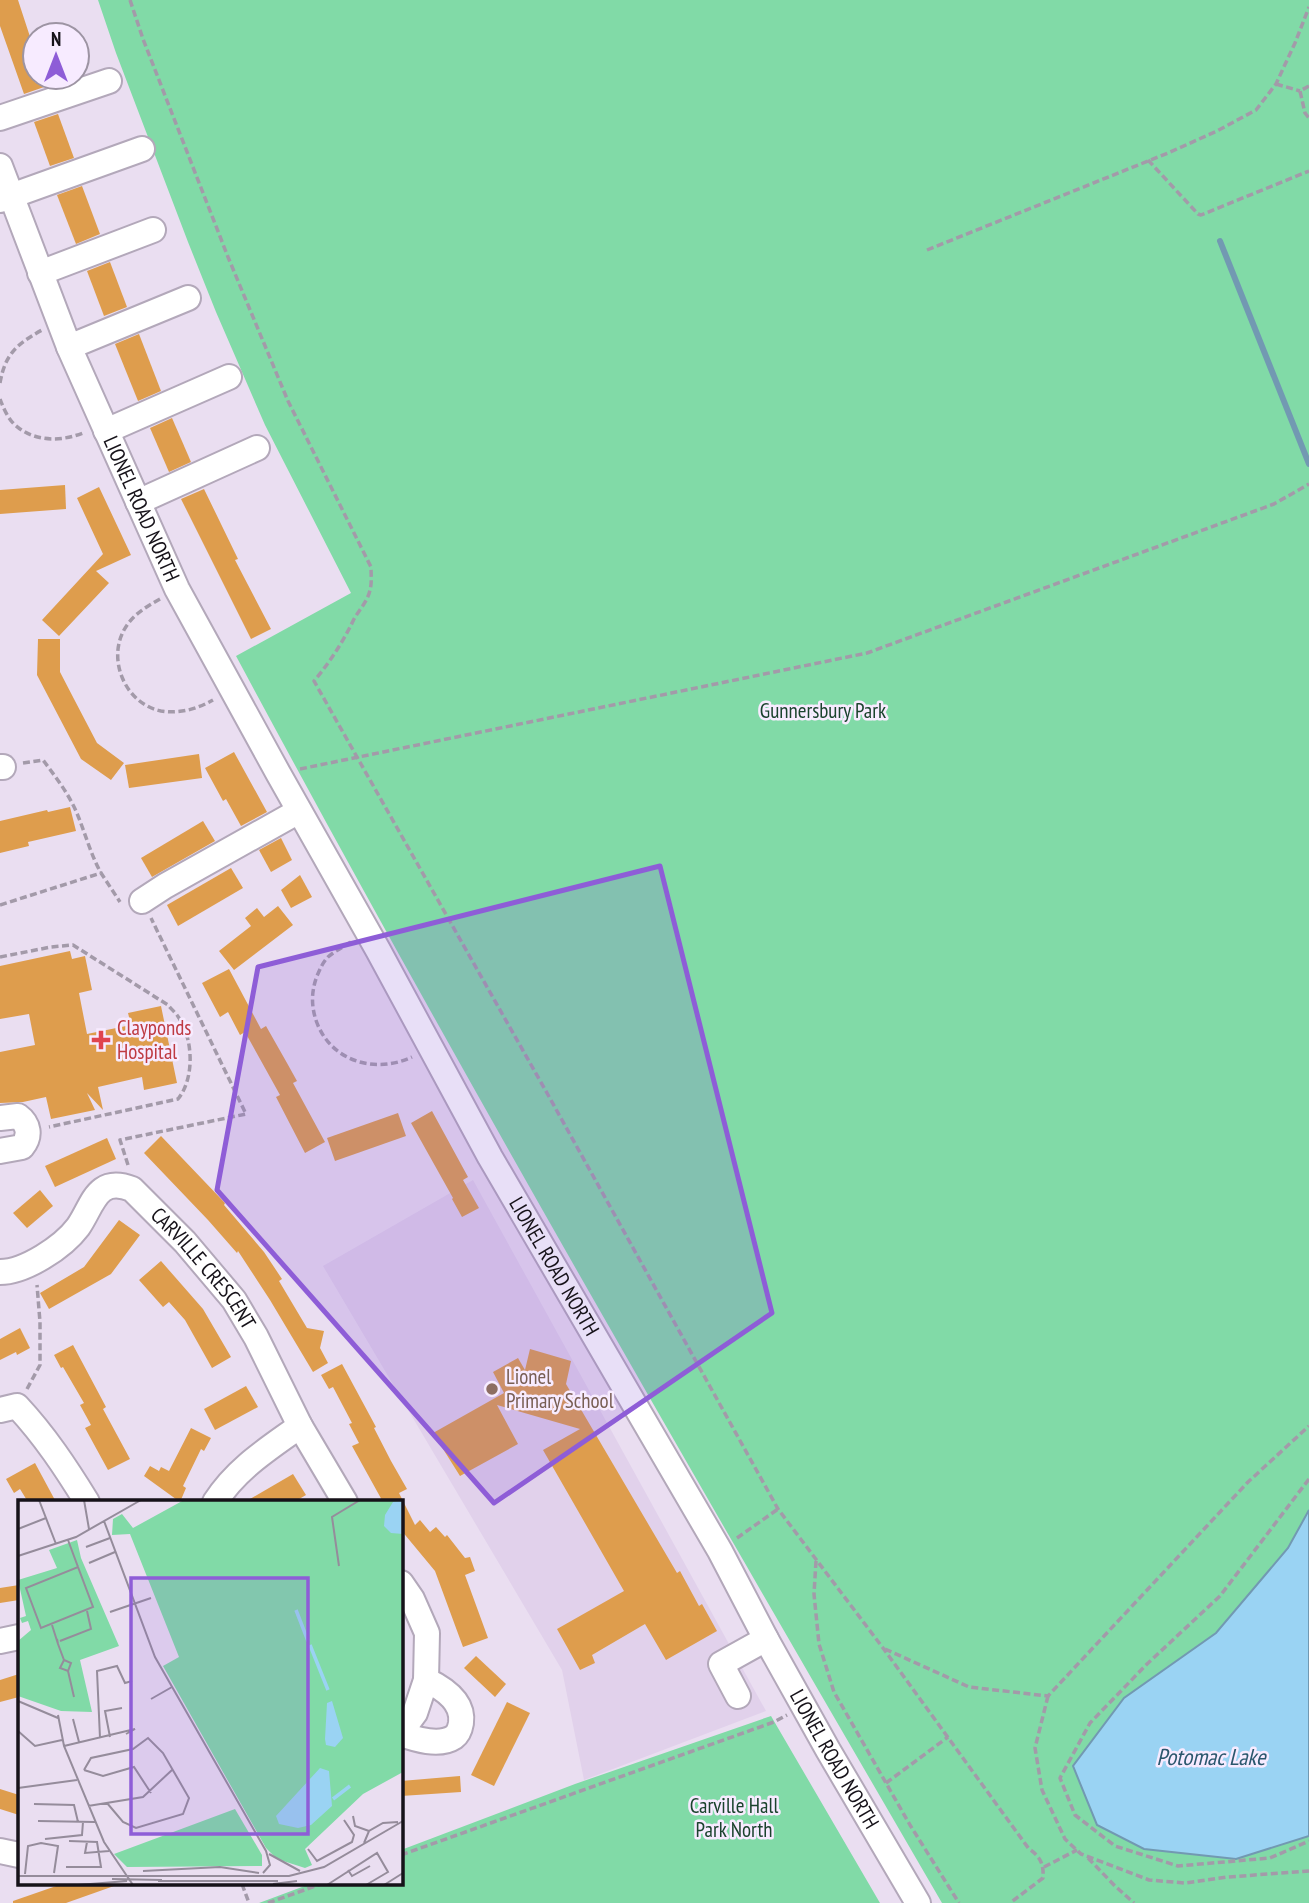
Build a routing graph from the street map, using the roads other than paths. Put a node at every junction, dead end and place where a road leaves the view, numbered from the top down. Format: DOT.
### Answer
graph roads {
  1 [pos="109,80"];
  2 [pos="0,118"];
  3 [pos="142,149"];
  4 [pos="0,166"];
  5 [pos="5,198"];
  6 [pos="153,230"];
  7 [pos="40,273"];
  8 [pos="188,298"];
  9 [pos="69,347"];
  10 [pos="229,377"];
  11 [pos="104,427"];
  12 [pos="257,448"];
  13 [pos="138,502"];
  14 [pos="299,811"];
  15 [pos="142,901"];
  16 [pos="0,1118"];
  17 [pos="0,1151"];
  18 [pos="0,1272"];
  19 [pos="9,1408"];
  20 [pos="300,1426"];
  21 [pos="85,1500"];
  22 [pos="216,1500"];
  23 [pos="344,1500"];
  24 [pos="402,1584"];
  25 [pos="18,1637"];
  26 [pos="766,1639"];
  27 [pos="0,1641"];
  28 [pos="426,1680"];
  29 [pos="738,1696"];
  30 [pos="402,1732"];
  31 [pos="402,1733"];
  32 [pos="0,1851"];
  33 [pos="18,1855"];
  34 [pos="918,1903"];
  1 -- 2 [label="street"];
  3 -- 5 [label="street"];
  4 -- 5 [label="street, LIONEL ROAD NORTH"];
  5 -- 7 [label="street, LIONEL ROAD NORTH"];
  6 -- 7 [label="street"];
  7 -- 9 [label="street, LIONEL ROAD NORTH"];
  8 -- 9 [label="street"];
  9 -- 11 [label="street, LIONEL ROAD NORTH"];
  10 -- 11 [label="street"];
  11 -- 13 [label="street, LIONEL ROAD NORTH"];
  12 -- 13 [label="street"];
  13 -- 14 [label="street, LIONEL ROAD NORTH"];
  14 -- 15 [label="street"];
  14 -- 26 [label="street, LIONEL ROAD NORTH"];
  16 -- 17 [label="street"];
  18 -- 20 [label="street, CARVILLE CRESCENT"];
  19 -- 21 [label="street"];
  20 -- 22 [label="street"];
  20 -- 23 [label="street, CARVILLE CRESCENT"];
  24 -- 28 [label="street"];
  25 -- 27 [label="street"];
  26 -- 29 [label="street"];
  26 -- 34 [label="street, LIONEL ROAD NORTH"];
  28 -- 30 [label="street"];
  28 -- 31 [label="street"];
  32 -- 33 [label="street"];
}
